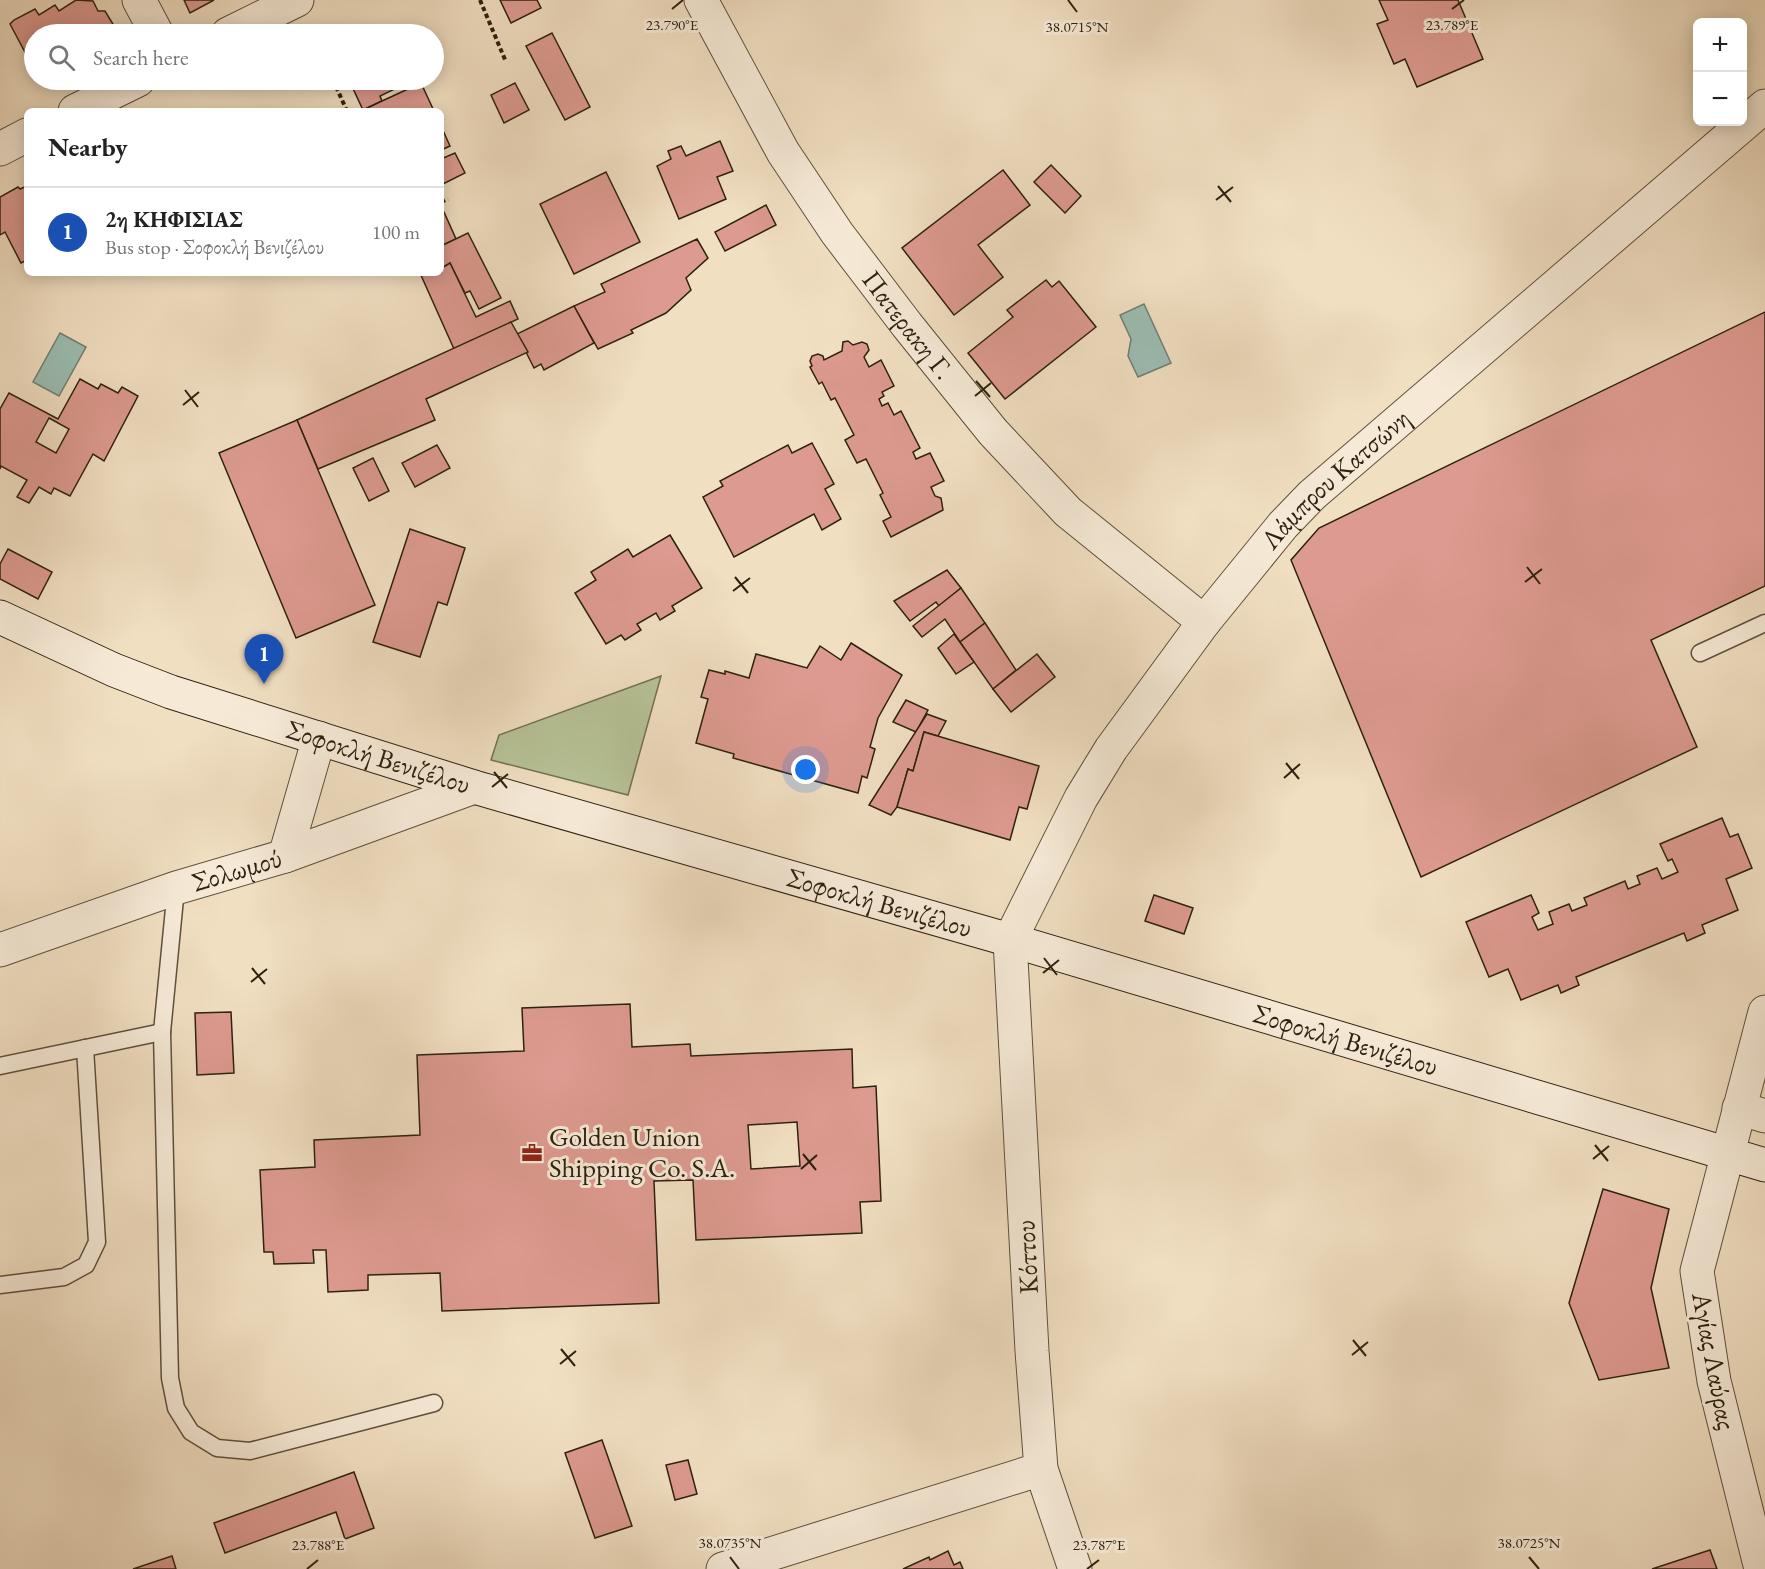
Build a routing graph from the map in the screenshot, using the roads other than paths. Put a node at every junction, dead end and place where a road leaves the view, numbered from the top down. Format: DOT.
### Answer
graph roads {
  1 [pos="139,0"];
  2 [pos="297,0"];
  3 [pos="701,0"];
  4 [pos="152,24"];
  5 [pos="248,24"];
  6 [pos="118,90"];
  7 [pos="1765,106"];
  8 [pos="81,108"];
  9 [pos="0,617"];
  10 [pos="1204,622"];
  11 [pos="1765,623"];
  12 [pos="1701,653"];
  13 [pos="319,738"];
  14 [pos="474,787"];
  15 [pos="285,856"];
  16 [pos="176,888"];
  17 [pos="1010,940"];
  18 [pos="0,950"];
  19 [pos="1765,1012"];
  20 [pos="162,1032"];
  21 [pos="85,1048"];
  22 [pos="0,1066"];
  23 [pos="1752,1112"];
  24 [pos="1727,1153"];
  25 [pos="1765,1165"];
  26 [pos="0,1285"];
  27 [pos="434,1403"];
  28 [pos="1041,1469"];
  29 [pos="723,1569"];
  30 [pos="1075,1569"];
  31 [pos="1761,1569"];
  1 -- 4 [label="street"];
  2 -- 5 [label="street"];
  3 -- 10 [label="street, Πατερακη Γ."];
  6 -- 8 [label="street"];
  7 -- 10 [label="street, Λάμπρου Κατσώνη"];
  9 -- 13 [label="street, Σοφοκλή Βενιζέλου"];
  10 -- 17 [label="street, Λάμπρου Κατσώνη"];
  11 -- 12 [label="lane"];
  13 -- 14 [label="street, Σοφοκλή Βενιζέλου"];
  13 -- 15 [label="street"];
  14 -- 15 [label="street, Σολωμού"];
  14 -- 17 [label="street, Σοφοκλή Βενιζέλου"];
  15 -- 16 [label="street, Σολωμού"];
  16 -- 18 [label="street, Σολωμού"];
  16 -- 20 [label="lane"];
  17 -- 24 [label="street, Σοφοκλή Βενιζέλου"];
  17 -- 28 [label="street, Κόττου"];
  19 -- 23 [label="street, Αγίας Λαύρας"];
  20 -- 21 [label="lane"];
  20 -- 27 [label="lane"];
  21 -- 22 [label="lane"];
  21 -- 26 [label="lane"];
  23 -- 24 [label="street, Αγίας Λαύρας"];
  24 -- 25 [label="street, Σοφοκλή Βενιζέλου"];
  24 -- 31 [label="street, Αγίας Λαύρας"];
  28 -- 29 [label="street"];
  28 -- 30 [label="street, Κόττου"];
}
